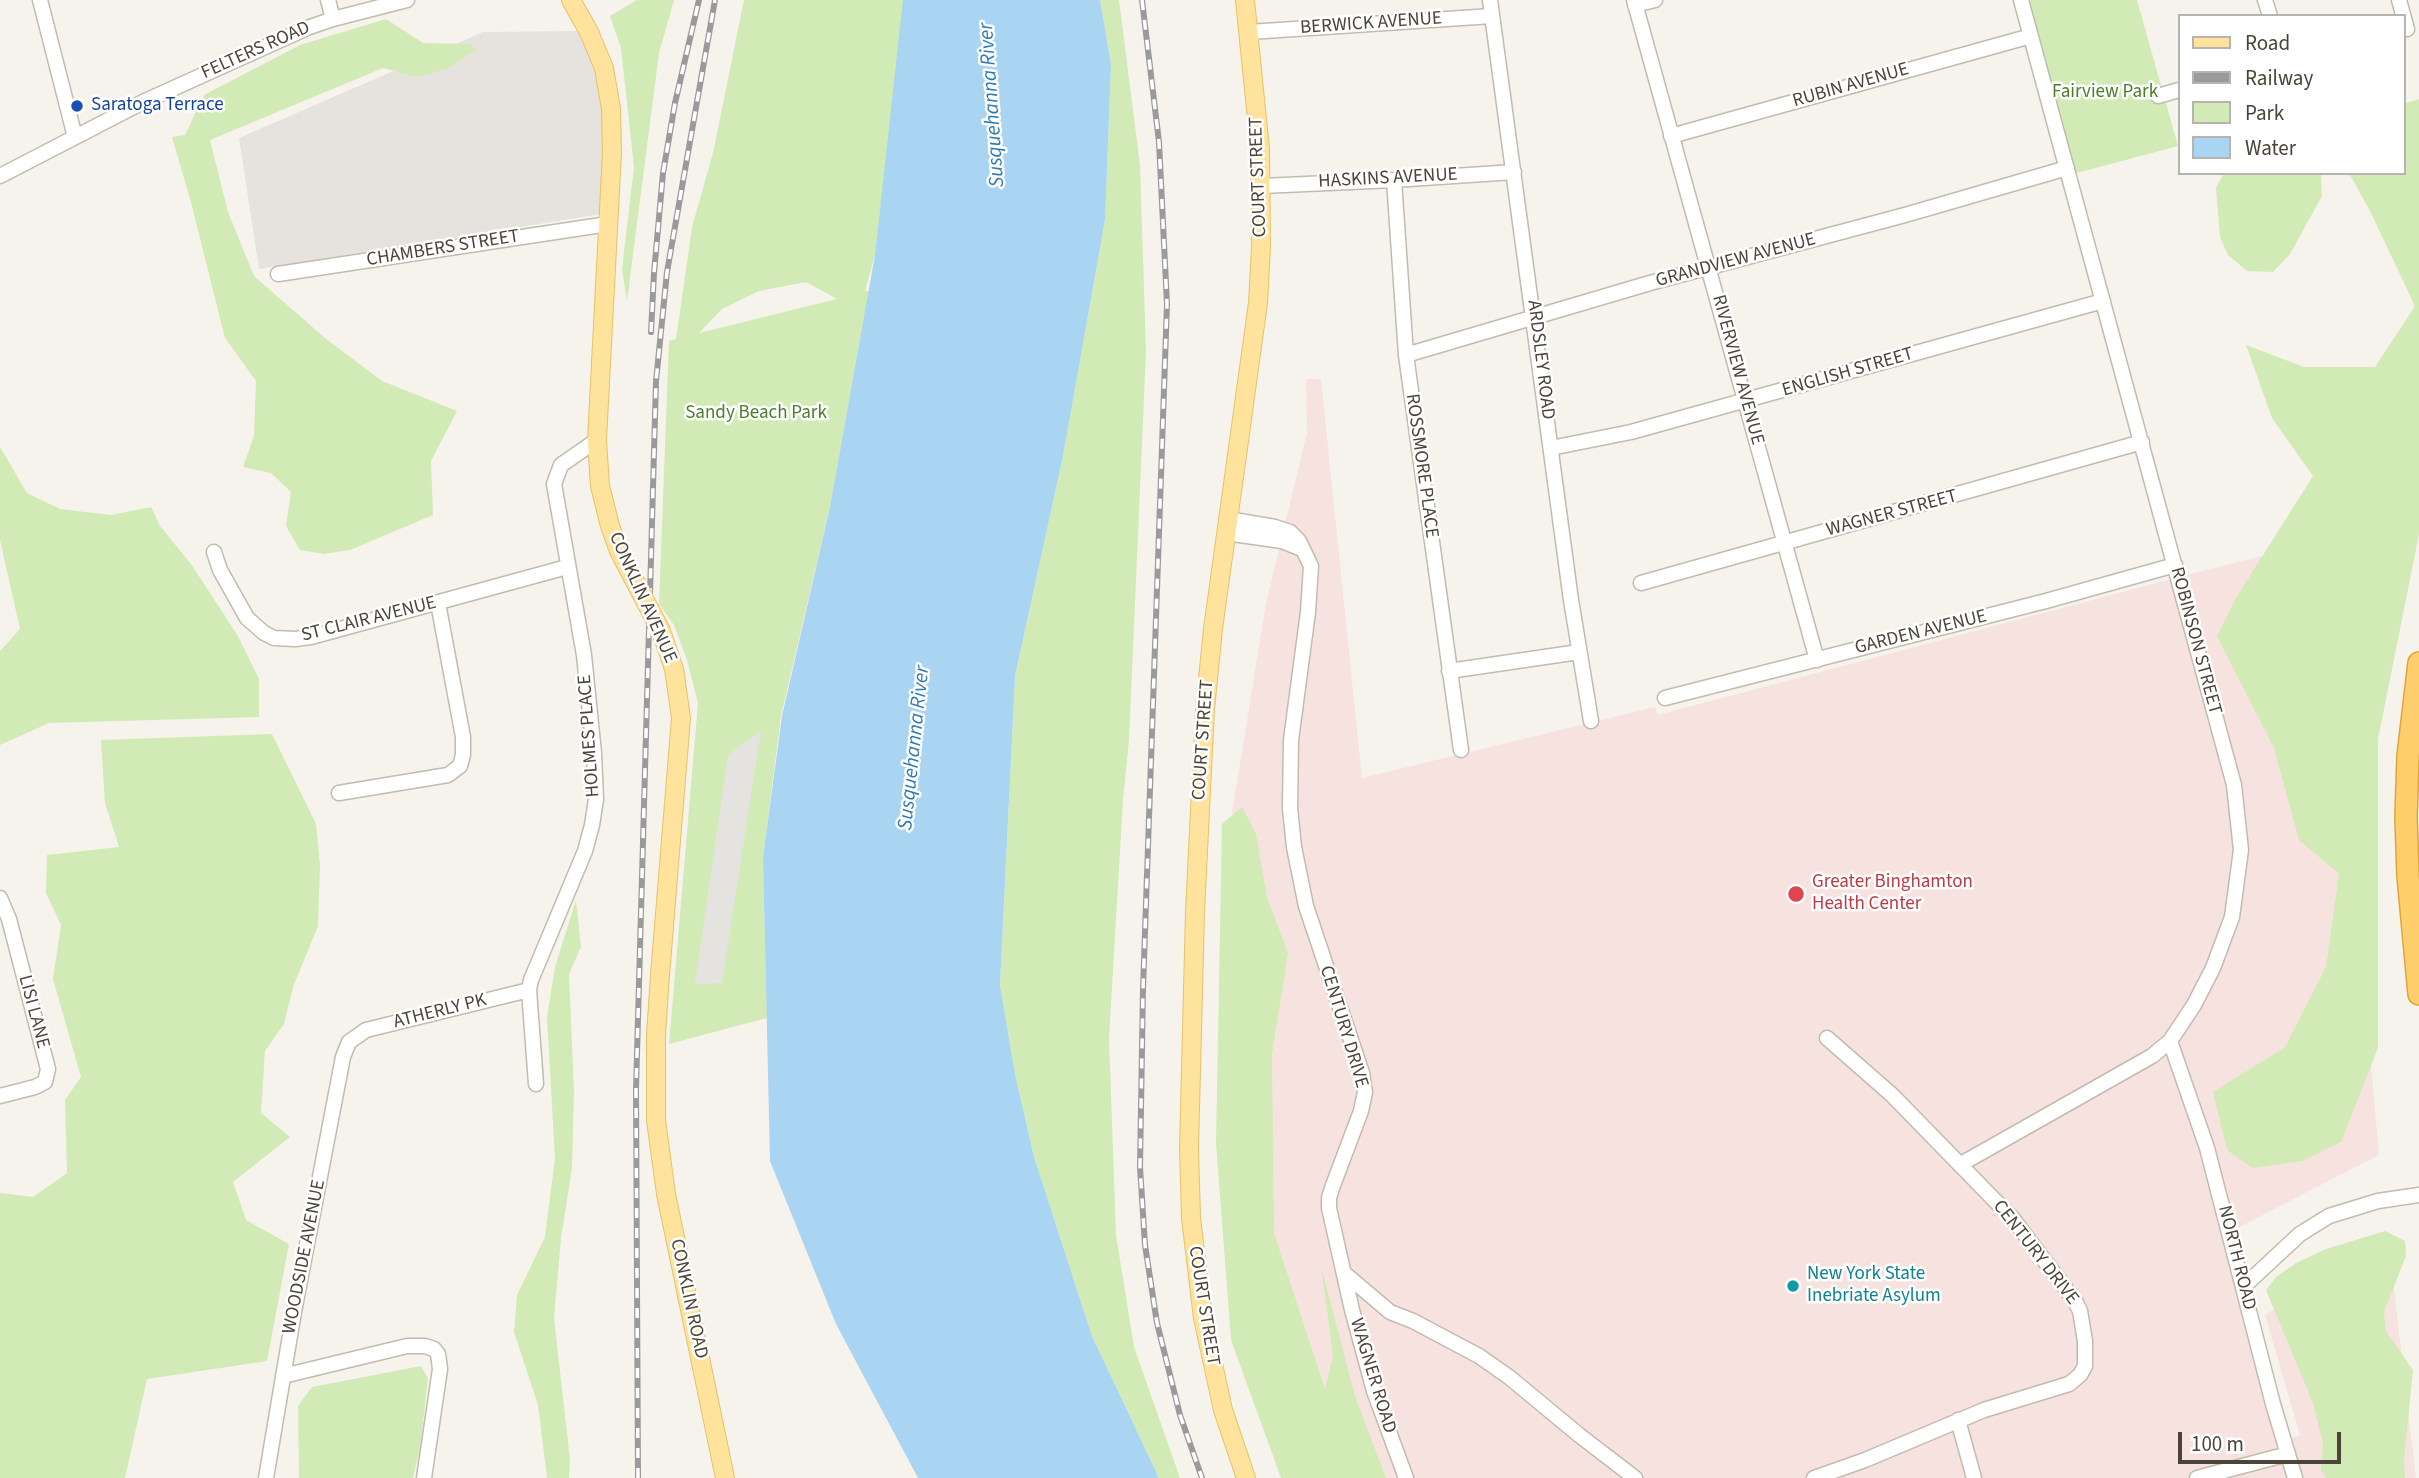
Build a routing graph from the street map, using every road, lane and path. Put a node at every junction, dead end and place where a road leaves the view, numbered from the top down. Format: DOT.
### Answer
graph roads {
  1 [pos="40,0"];
  2 [pos="328,0"];
  3 [pos="407,0"];
  4 [pos="571,0"];
  5 [pos="1245,0"];
  6 [pos="1490,0"];
  7 [pos="1655,0"];
  8 [pos="2021,0"];
  9 [pos="1635,3"];
  10 [pos="1492,16"];
  11 [pos="333,19"];
  12 [pos="1249,32"];
  13 [pos="2031,36"];
  14 [pos="2178,90"];
  15 [pos="2158,96"];
  16 [pos="1671,136"];
  17 [pos="75,137"];
  18 [pos="2067,168"];
  19 [pos="1514,172"];
  20 [pos="0,176"];
  21 [pos="1394,180"];
  22 [pos="1262,186"];
  23 [pos="608,224"];
  24 [pos="1709,268"];
  25 [pos="278,274"];
  26 [pos="2103,301"];
  27 [pos="1535,317"];
  28 [pos="1406,355"];
  29 [pos="1744,402"];
  30 [pos="597,440"];
  31 [pos="2142,442"];
  32 [pos="1551,448"];
  33 [pos="1227,526"];
  34 [pos="1785,543"];
  35 [pos="214,552"];
  36 [pos="2175,565"];
  37 [pos="567,567"];
  38 [pos="1641,583"];
  39 [pos="439,603"];
  40 [pos="1579,652"];
  41 [pos="1817,660"];
  42 [pos="2419,663"];
  43 [pos="1449,671"];
  44 [pos="1665,698"];
  45 [pos="1591,721"];
  46 [pos="1461,750"];
  47 [pos="340,793"];
  48 [pos="0,898"];
  49 [pos="529,990"];
  50 [pos="2419,994"];
  51 [pos="1827,1038"];
  52 [pos="352,1039"];
  53 [pos="2170,1041"];
  54 [pos="536,1084"];
  55 [pos="0,1096"];
  56 [pos="656,1119"];
  57 [pos="1961,1164"];
  58 [pos="2419,1195"];
  59 [pos="1344,1273"];
  60 [pos="2243,1287"];
  61 [pos="283,1376"];
  62 [pos="1958,1420"];
  63 [pos="2288,1454"];
  64 [pos="266,1478"];
  65 [pos="424,1478"];
  66 [pos="725,1478"];
  67 [pos="1246,1478"];
  68 [pos="1406,1478"];
  69 [pos="1635,1478"];
  70 [pos="1814,1478"];
  71 [pos="1974,1478"];
  72 [pos="2197,1478"];
  73 [pos="2295,1478"];
  1 -- 17 [label="street"];
  2 -- 11 [label="street"];
  3 -- 11 [label="street, FELTERS ROAD"];
  4 -- 23 [label="main road, CONKLIN AVENUE"];
  5 -- 12 [label="main road, COURT STREET"];
  6 -- 10 [label="street, ARDSLEY ROAD"];
  7 -- 9 [label="street"];
  8 -- 13 [label="street, ROBINSON STREET"];
  9 -- 16 [label="street, RIVERVIEW AVENUE"];
  10 -- 12 [label="street, BERWICK AVENUE"];
  10 -- 19 [label="street, ARDSLEY ROAD"];
  11 -- 17 [label="street, FELTERS ROAD"];
  12 -- 22 [label="main road, COURT STREET"];
  13 -- 16 [label="street, RUBIN AVENUE"];
  13 -- 18 [label="street, ROBINSON STREET"];
  14 -- 15 [label="street"];
  16 -- 24 [label="street, RIVERVIEW AVENUE"];
  17 -- 20 [label="street, FELTERS ROAD"];
  18 -- 24 [label="street, GRANDVIEW AVENUE"];
  18 -- 26 [label="street, ROBINSON STREET"];
  19 -- 21 [label="street, HASKINS AVENUE"];
  19 -- 27 [label="street, ARDSLEY ROAD"];
  21 -- 22 [label="street, HASKINS AVENUE"];
  21 -- 28 [label="street, ROSSMORE PLACE"];
  22 -- 33 [label="main road, COURT STREET"];
  23 -- 25 [label="street, CHAMBERS STREET"];
  23 -- 30 [label="main road, CONKLIN AVENUE"];
  24 -- 27 [label="street, GRANDVIEW AVENUE"];
  24 -- 29 [label="street, RIVERVIEW AVENUE"];
  26 -- 29 [label="street, ENGLISH STREET"];
  26 -- 31 [label="street, ROBINSON STREET"];
  27 -- 28 [label="street, GRANDVIEW AVENUE"];
  27 -- 32 [label="street, ARDSLEY ROAD"];
  28 -- 43 [label="street, ROSSMORE PLACE"];
  29 -- 32 [label="street, ENGLISH STREET"];
  29 -- 34 [label="street, RIVERVIEW AVENUE"];
  30 -- 37 [label="street, HOLMES PLACE"];
  30 -- 56 [label="main road, CONKLIN AVENUE, bridge"];
  31 -- 34 [label="street, WAGNER STREET"];
  31 -- 36 [label="street, ROBINSON STREET"];
  32 -- 40 [label="street, ARDSLEY ROAD"];
  33 -- 59 [label="street, CENTURY DRIVE"];
  33 -- 67 [label="main road, COURT STREET"];
  34 -- 38 [label="street, WAGNER STREET"];
  34 -- 41 [label="street, RIVERVIEW AVENUE"];
  35 -- 39 [label="street, ST CLAIR AVENUE"];
  36 -- 41 [label="street, GARDEN AVENUE"];
  36 -- 53 [label="street, ROBINSON STREET"];
  37 -- 39 [label="street, ST CLAIR AVENUE"];
  37 -- 49 [label="street, HOLMES PLACE"];
  39 -- 47 [label="street"];
  40 -- 43 [label="street"];
  40 -- 45 [label="street, ARDSLEY ROAD"];
  41 -- 44 [label="street, GARDEN AVENUE"];
  42 -- 50 [label="highway"];
  43 -- 46 [label="street, ROSSMORE PLACE"];
  48 -- 55 [label="street, LISI LANE"];
  49 -- 52 [label="street, ATHERLY PK"];
  49 -- 54 [label="street, HOLMES PLACE"];
  51 -- 57 [label="street, CENTURY DRIVE"];
  52 -- 61 [label="street, WOODSIDE AVENUE"];
  53 -- 57 [label="street, ROBINSON STREET"];
  53 -- 60 [label="street, NORTH ROAD"];
  56 -- 66 [label="main road, CONKLIN ROAD"];
  57 -- 62 [label="street, CENTURY DRIVE"];
  58 -- 60 [label="street"];
  59 -- 68 [label="street, WAGNER ROAD"];
  59 -- 69 [label="street"];
  60 -- 63 [label="street, NORTH ROAD"];
  61 -- 64 [label="street, WOODSIDE AVENUE"];
  61 -- 65 [label="street"];
  62 -- 70 [label="street, CENTURY DRIVE"];
  62 -- 71 [label="street"];
  63 -- 72 [label="street"];
  63 -- 73 [label="street, NORTH ROAD"];
}
